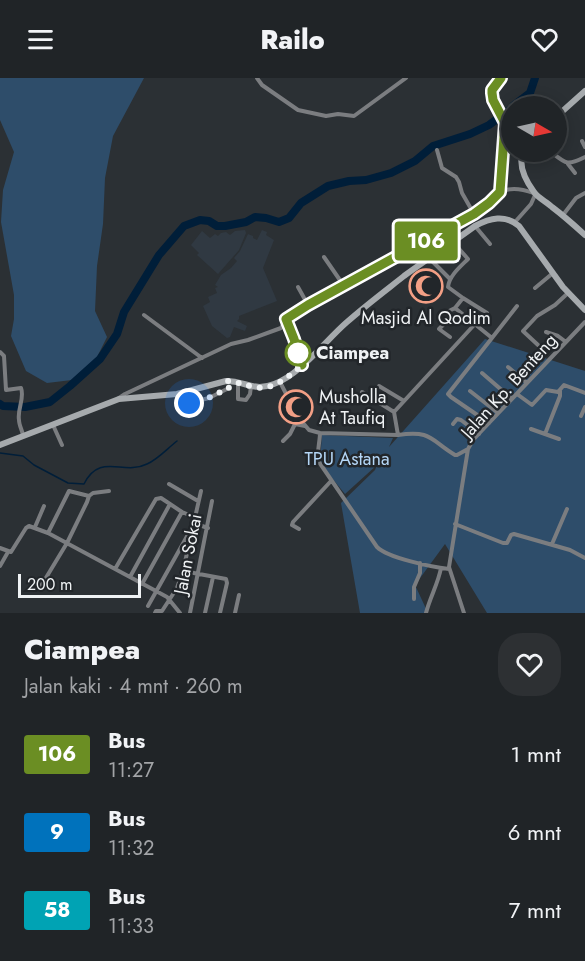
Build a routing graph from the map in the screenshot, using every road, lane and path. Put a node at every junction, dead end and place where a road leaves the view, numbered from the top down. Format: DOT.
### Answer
graph roads {
  1 [pos="257,78"];
  2 [pos="406,78"];
  3 [pos="501,78"];
  4 [pos="585,92"];
  5 [pos="567,108"];
  6 [pos="582,141"];
  7 [pos="585,147"];
  8 [pos="437,150"];
  9 [pos="585,157"];
  10 [pos="521,162"];
  11 [pos="564,162"];
  12 [pos="568,163"];
  13 [pos="575,173"];
  14 [pos="500,192"];
  15 [pos="585,193"];
  16 [pos="535,194"];
  17 [pos="474,214"];
  18 [pos="562,215"];
  19 [pos="515,222"];
  20 [pos="475,226"];
  21 [pos="585,235"];
  22 [pos="453,242"];
  23 [pos="489,244"];
  24 [pos="324,257"];
  25 [pos="429,258"];
  26 [pos="553,273"];
  27 [pos="450,279"];
  28 [pos="344,286"];
  29 [pos="298,287"];
  30 [pos="535,288"];
  31 [pos="568,293"];
  32 [pos="463,298"];
  33 [pos="308,305"];
  34 [pos="517,306"];
  35 [pos="454,308"];
  36 [pos="585,310"];
  37 [pos="487,313"];
  38 [pos="144,315"];
  39 [pos="286,319"];
  40 [pos="585,322"];
  41 [pos="475,324"];
  42 [pos="546,332"];
  43 [pos="450,337"];
  44 [pos="492,338"];
  45 [pos="566,342"];
  46 [pos="538,345"];
  47 [pos="0,352"];
  48 [pos="202,358"];
  49 [pos="302,365"];
  50 [pos="508,367"];
  51 [pos="482,373"];
  52 [pos="225,381"];
  53 [pos="238,382"];
  54 [pos="279,382"];
  55 [pos="528,383"];
  56 [pos="251,386"];
  57 [pos="379,386"];
  58 [pos="585,386"];
  59 [pos="470,391"];
  60 [pos="560,391"];
  61 [pos="362,392"];
  62 [pos="584,392"];
  63 [pos="517,394"];
  64 [pos="119,399"];
  65 [pos="512,399"];
  66 [pos="404,401"];
  67 [pos="189,403"];
  68 [pos="585,407"];
  69 [pos="394,412"];
  70 [pos="498,413"];
  71 [pos="581,416"];
  72 [pos="489,423"];
  73 [pos="53,424"];
  74 [pos="453,424"];
  75 [pos="306,426"];
  76 [pos="531,429"];
  77 [pos="320,433"];
  78 [pos="479,434"];
  79 [pos="545,434"];
  80 [pos="23,435"];
  81 [pos="398,435"];
  82 [pos="559,439"];
  83 [pos="283,441"];
  84 [pos="0,445"];
  85 [pos="62,445"];
  86 [pos="468,448"];
  87 [pos="332,481"];
  88 [pos="169,484"];
  89 [pos="109,491"];
  90 [pos="201,491"];
  91 [pos="89,496"];
  92 [pos="198,501"];
  93 [pos="212,501"];
  94 [pos="170,504"];
  95 [pos="44,506"];
  96 [pos="567,509"];
  97 [pos="182,512"];
  98 [pos="195,517"];
  99 [pos="455,524"];
  100 [pos="193,526"];
  101 [pos="35,527"];
  102 [pos="208,528"];
  103 [pos="299,529"];
  104 [pos="48,532"];
  105 [pos="67,543"];
  106 [pos="551,545"];
  107 [pos="0,548"];
  108 [pos="8,552"];
  109 [pos="585,558"];
  110 [pos="420,563"];
  111 [pos="0,566"];
  112 [pos="441,568"];
  113 [pos="115,569"];
  114 [pos="449,569"];
  115 [pos="183,571"];
  116 [pos="198,574"];
  117 [pos="131,575"];
  118 [pos="213,577"];
  119 [pos="142,584"];
  120 [pos="41,586"];
  121 [pos="156,591"];
  122 [pos="239,596"];
  123 [pos="414,599"];
  124 [pos="169,600"];
  125 [pos="148,606"];
  126 [pos="155,613"];
  127 [pos="180,613"];
  128 [pos="190,613"];
  129 [pos="205,613"];
  130 [pos="220,613"];
  131 [pos="235,613"];
  132 [pos="426,613"];
  133 [pos="464,613"];
  1 -- 2 [label="street"];
  3 -- 14 [label="street"];
  4 -- 5 [label="main road"];
  6 -- 7 [label="street"];
  8 -- 17 [label="street"];
  9 -- 12 [label="street"];
  10 -- 16 [label="main road"];
  11 -- 12 [label="street"];
  12 -- 13 [label="street"];
  14 -- 16 [label="street"];
  14 -- 17 [label="street"];
  15 -- 18 [label="street"];
  16 -- 18 [label="main road"];
  16 -- 19 [label="street"];
  17 -- 28 [label="street"];
  18 -- 21 [label="main road"];
  19 -- 20 [label="main road"];
  19 -- 26 [label="main road"];
  20 -- 22 [label="main road"];
  20 -- 23 [label="street"];
  22 -- 25 [label="main road"];
  22 -- 27 [label="street"];
  24 -- 28 [label="street"];
  25 -- 27 [label="street"];
  25 -- 49 [label="main road"];
  26 -- 30 [label="street"];
  26 -- 31 [label="main road"];
  27 -- 32 [label="street"];
  28 -- 33 [label="street"];
  29 -- 33 [label="street"];
  31 -- 36 [label="main road"];
  31 -- 46 [label="street"];
  32 -- 35 [label="street"];
  32 -- 37 [label="street"];
  33 -- 39 [label="street"];
  34 -- 44 [label="street"];
  35 -- 41 [label="street"];
  35 -- 43 [label="street"];
  38 -- 48 [label="street"];
  39 -- 48 [label="street"];
  39 -- 49 [label="street"];
  40 -- 45 [label="street, Jalan Kp. Benteng"];
  41 -- 44 [label="street"];
  41 -- 66 [label="street"];
  42 -- 45 [label="street"];
  44 -- 72 [label="street"];
  45 -- 55 [label="street, Jalan Kp. Benteng"];
  47 -- 80 [label="street"];
  48 -- 64 [label="street"];
  49 -- 54 [label="main road"];
  50 -- 55 [label="street"];
  51 -- 65 [label="street"];
  52 -- 53 [label="main road"];
  52 -- 64 [label="main road"];
  52 -- 67 [label="street"];
  53 -- 56 [label="main road"];
  53 -- 56 [label="street"];
  54 -- 56 [label="main road"];
  54 -- 75 [label="street"];
  55 -- 63 [label="street, Jalan Kp. Benteng"];
  57 -- 66 [label="street"];
  58 -- 62 [label="street"];
  59 -- 70 [label="street"];
  60 -- 62 [label="street"];
  60 -- 63 [label="street"];
  60 -- 79 [label="street"];
  61 -- 69 [label="street"];
  63 -- 65 [label="street, Jalan Kp. Benteng"];
  64 -- 73 [label="main road"];
  65 -- 70 [label="street, Jalan Kp. Benteng"];
  66 -- 69 [label="street"];
  68 -- 71 [label="street"];
  69 -- 81 [label="street"];
  70 -- 72 [label="street, Jalan Kp. Benteng"];
  72 -- 78 [label="street, Jalan Kp. Benteng"];
  73 -- 80 [label="main road"];
  73 -- 85 [label="street"];
  74 -- 78 [label="street"];
  75 -- 77 [label="street"];
  75 -- 83 [label="street"];
  76 -- 79 [label="street"];
  77 -- 81 [label="street"];
  77 -- 87 [label="street"];
  78 -- 86 [label="street, Jalan Kp. Benteng"];
  79 -- 82 [label="street"];
  80 -- 84 [label="main road"];
  81 -- 86 [label="street"];
  86 -- 99 [label="street, Jalan Kp. Benteng"];
  87 -- 103 [label="street"];
  87 -- 110 [label="street"];
  88 -- 92 [label="street"];
  89 -- 91 [label="street"];
  90 -- 92 [label="street"];
  91 -- 104 [label="street"];
  91 -- 105 [label="street"];
  92 -- 98 [label="street"];
  93 -- 102 [label="street, Jalan Sokai"];
  94 -- 97 [label="street"];
  94 -- 113 [label="street"];
  94 -- 117 [label="street"];
  95 -- 101 [label="street"];
  96 -- 106 [label="street"];
  97 -- 98 [label="street"];
  97 -- 119 [label="street"];
  98 -- 100 [label="street"];
  99 -- 106 [label="street"];
  99 -- 114 [label="street, Jalan Kp. Benteng"];
  100 -- 102 [label="street"];
  100 -- 115 [label="street"];
  100 -- 121 [label="street"];
  101 -- 104 [label="street"];
  101 -- 108 [label="street"];
  102 -- 116 [label="street, Jalan Sokai"];
  104 -- 105 [label="street"];
  105 -- 113 [label="street"];
  105 -- 120 [label="street"];
  106 -- 109 [label="street"];
  107 -- 108 [label="street"];
  108 -- 111 [label="street"];
  110 -- 112 [label="street"];
  110 -- 123 [label="street"];
  112 -- 114 [label="street"];
  112 -- 132 [label="street"];
  113 -- 117 [label="street"];
  114 -- 133 [label="street, Jalan Kp. Benteng"];
  115 -- 116 [label="street"];
  115 -- 124 [label="street"];
  116 -- 118 [label="street"];
  116 -- 128 [label="street, Jalan Sokai"];
  117 -- 119 [label="street"];
  118 -- 129 [label="street"];
  118 -- 130 [label="street"];
  119 -- 121 [label="street"];
  121 -- 124 [label="street"];
  121 -- 125 [label="street"];
  122 -- 131 [label="street"];
  124 -- 126 [label="street"];
  124 -- 127 [label="street"];
}
